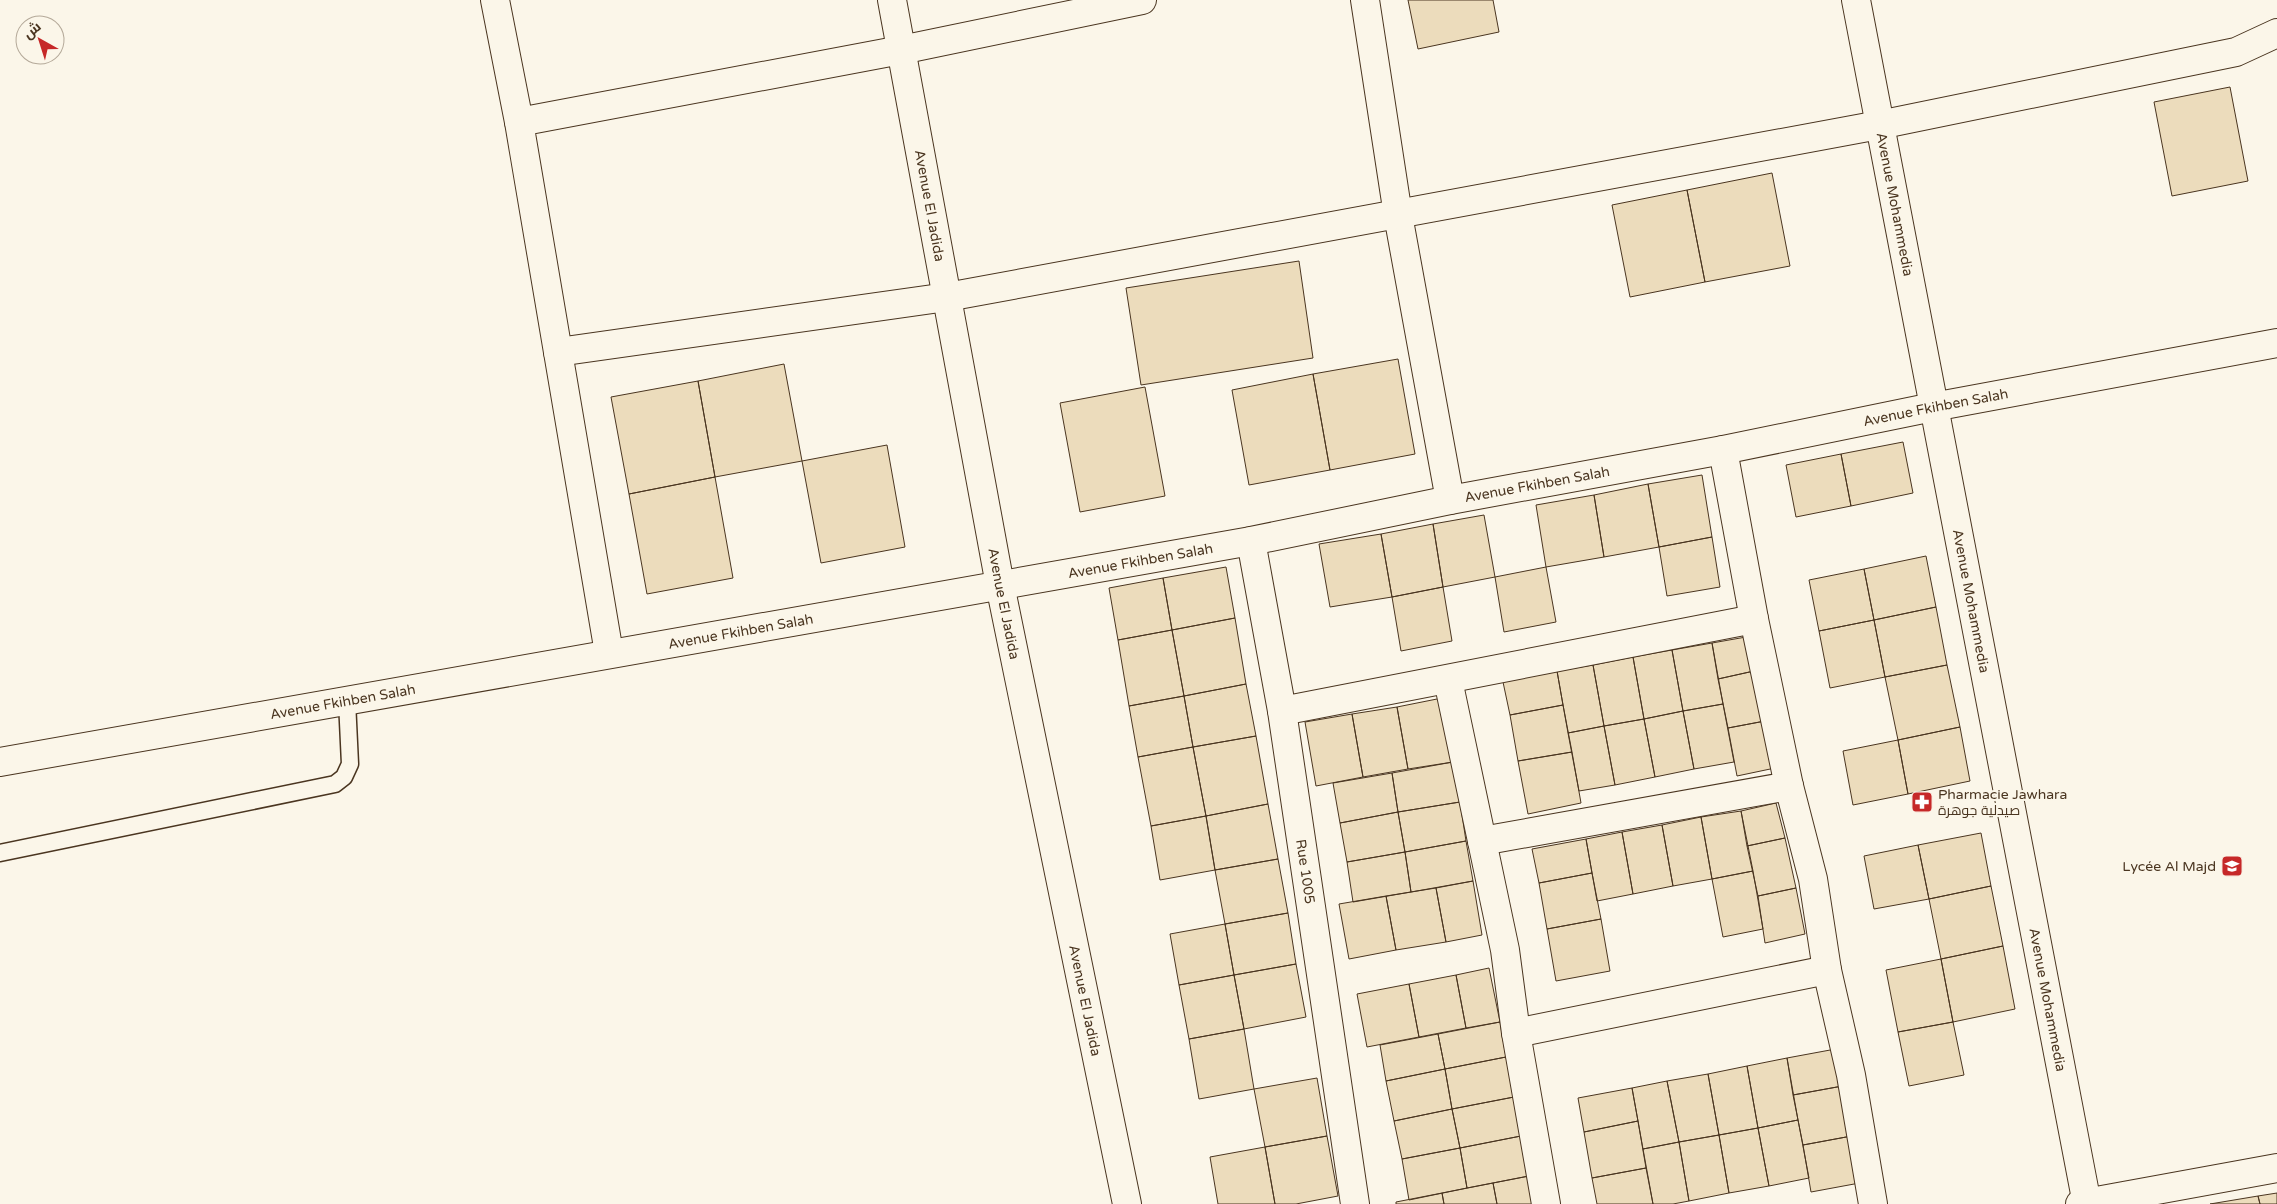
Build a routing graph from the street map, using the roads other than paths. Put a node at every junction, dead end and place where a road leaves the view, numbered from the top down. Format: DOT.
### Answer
graph roads {
  1 [pos="495,0"];
  2 [pos="892,0"];
  3 [pos="1142,0"];
  4 [pos="1365,0"];
  5 [pos="1856,0"];
  6 [pos="2277,33"];
  7 [pos="901,50"];
  8 [pos="519,122"];
  9 [pos="1879,126"];
  10 [pos="1398,215"];
  11 [pos="947,297"];
  12 [pos="2277,343"];
  13 [pos="558,352"];
  14 [pos="1933,407"];
  15 [pos="1723,450"];
  16 [pos="1450,500"];
  17 [pos="1251,541"];
  18 [pos="1000,585"];
  19 [pos="1754,619"];
  20 [pos="609,653"];
  21 [pos="1448,680"];
  22 [pos="347,701"];
  23 [pos="1282,712"];
  24 [pos="0,762"];
  25 [pos="1789,786"];
  26 [pos="1482,840"];
  27 [pos="0,853"];
  28 [pos="1827,970"];
  29 [pos="1516,1033"];
  30 [pos="2277,1168"];
  31 [pos="1127,1204"];
  32 [pos="1355,1204"];
  33 [pos="1546,1204"];
  34 [pos="1873,1204"];
  35 [pos="2085,1204"];
  1 -- 8 [label="street"];
  2 -- 7 [label="street, Avenue El Jadida"];
  3 -- 7 [label="street"];
  4 -- 10 [label="street"];
  5 -- 9 [label="street, Avenue Mohammedia"];
  6 -- 9 [label="street"];
  7 -- 8 [label="street"];
  7 -- 11 [label="street, Avenue El Jadida"];
  8 -- 13 [label="street"];
  9 -- 10 [label="street"];
  9 -- 14 [label="street, Avenue Mohammedia"];
  10 -- 11 [label="street"];
  10 -- 16 [label="street"];
  11 -- 13 [label="street"];
  11 -- 18 [label="street, Avenue El Jadida"];
  12 -- 14 [label="street, Avenue Fkihben Salah"];
  13 -- 20 [label="street"];
  14 -- 15 [label="street, Avenue Fkihben Salah"];
  14 -- 35 [label="street, Avenue Mohammedia"];
  15 -- 16 [label="street, Avenue Fkihben Salah"];
  15 -- 19 [label="street"];
  16 -- 17 [label="street, Avenue Fkihben Salah"];
  17 -- 18 [label="street, Avenue Fkihben Salah"];
  17 -- 23 [label="street, Rue 1005"];
  18 -- 20 [label="street, Avenue Fkihben Salah"];
  18 -- 31 [label="street, Avenue El Jadida"];
  19 -- 21 [label="street"];
  19 -- 25 [label="street"];
  20 -- 22 [label="street, Avenue Fkihben Salah"];
  21 -- 23 [label="street"];
  21 -- 26 [label="street"];
  22 -- 24 [label="street, Avenue Fkihben Salah"];
  22 -- 27 [label="lane"];
  23 -- 32 [label="street, Rue 1005"];
  25 -- 26 [label="street"];
  25 -- 28 [label="street"];
  26 -- 29 [label="street"];
  28 -- 29 [label="street"];
  28 -- 34 [label="street"];
  29 -- 33 [label="street"];
  30 -- 35 [label="street"];
}
